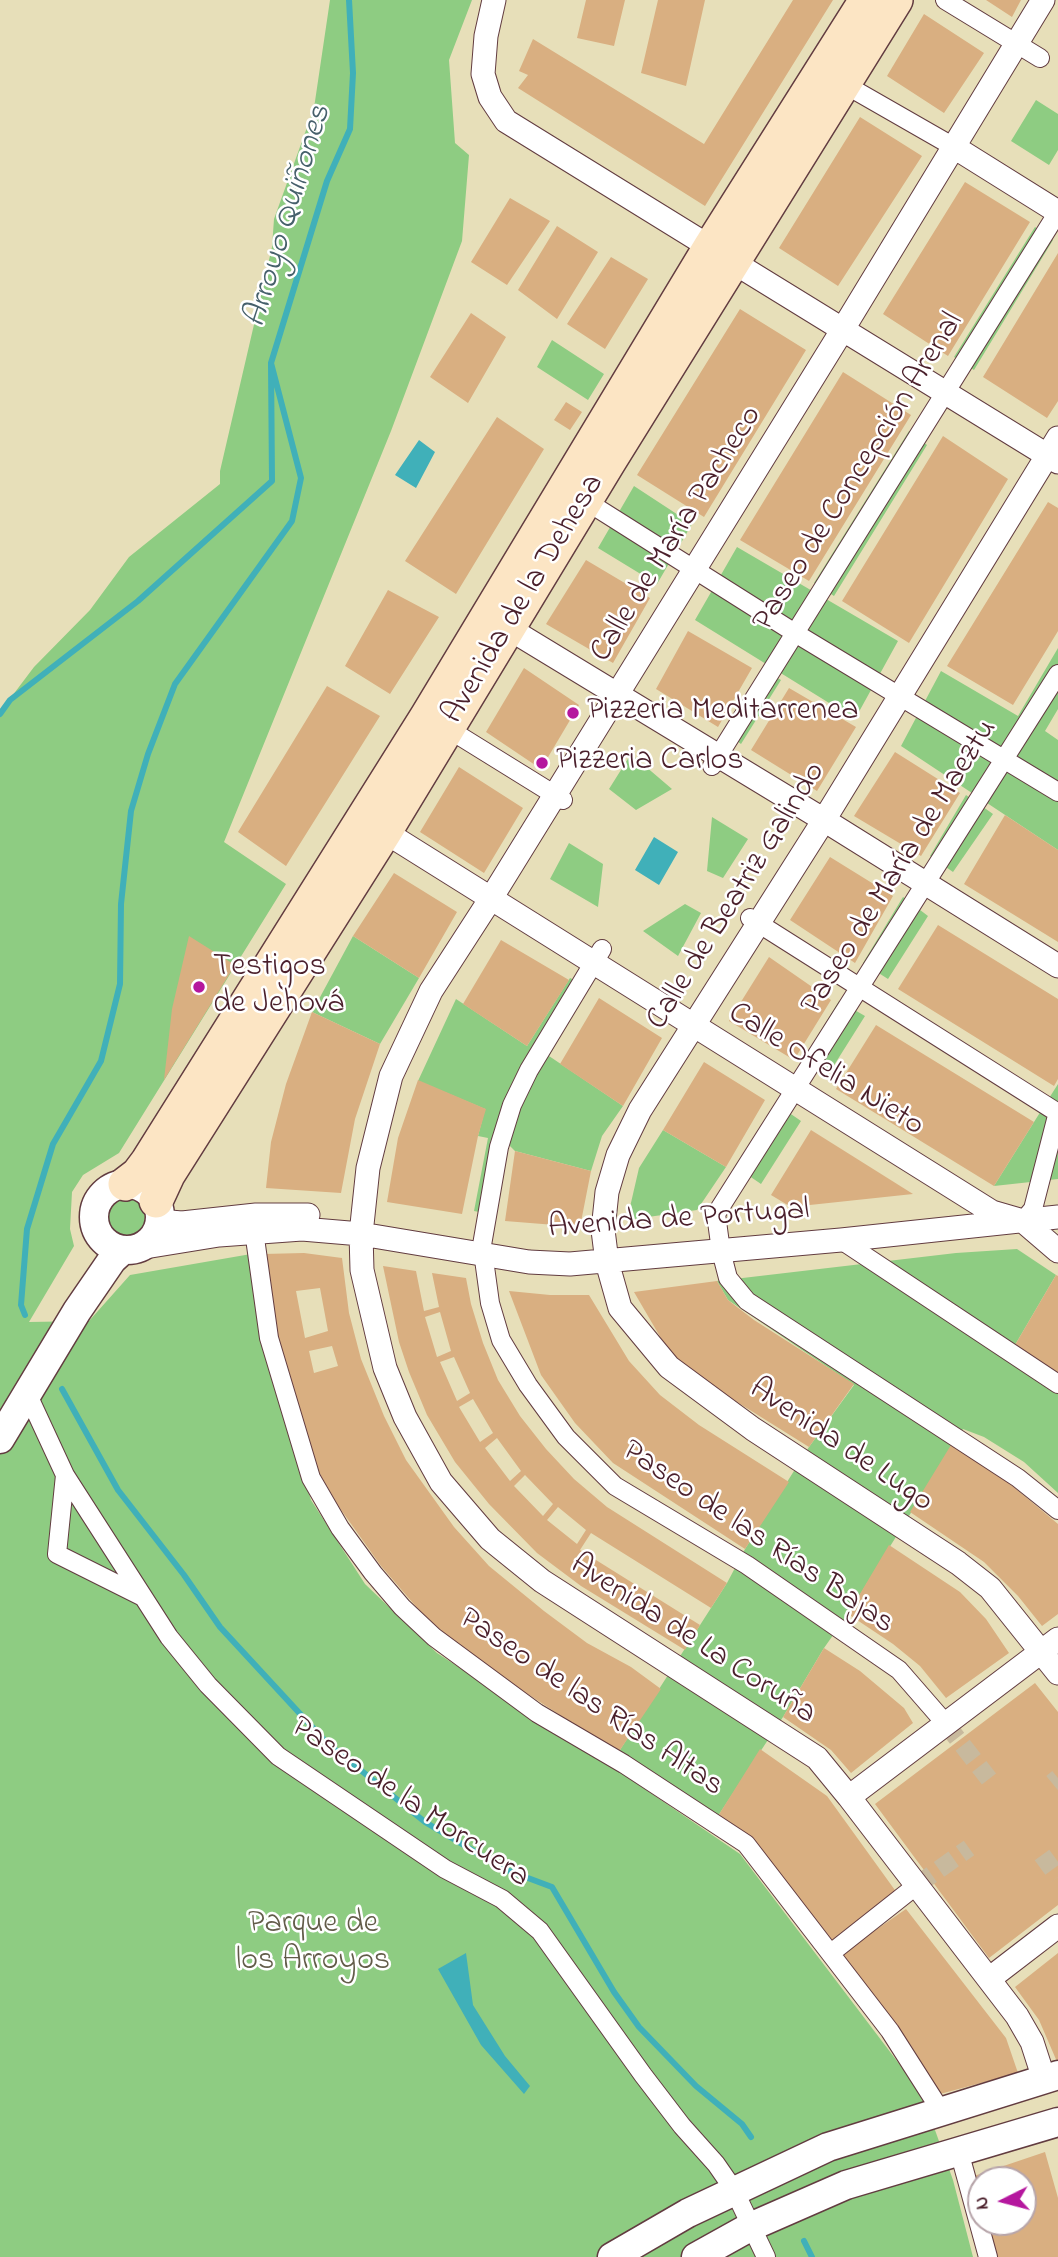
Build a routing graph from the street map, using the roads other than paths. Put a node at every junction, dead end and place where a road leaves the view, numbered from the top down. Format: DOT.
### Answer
graph roads {
  1 [pos="494,0"];
  2 [pos="866,0"];
  3 [pos="896,0"];
  4 [pos="945,0"];
  5 [pos="1043,0"];
  6 [pos="1017,44"];
  7 [pos="1040,58"];
  8 [pos="844,84"];
  9 [pos="954,147"];
  10 [pos="1058,212"];
  11 [pos="721,254"];
  12 [pos="843,329"];
  13 [pos="945,393"];
  14 [pos="1054,452"];
  15 [pos="586,501"];
  16 [pos="693,568"];
  17 [pos="508,628"];
  18 [pos="795,633"];
  19 [pos="1058,674"];
  20 [pos="616,694"];
  21 [pos="900,695"];
  22 [pos="437,722"];
  23 [pos="715,761"];
  24 [pos="1004,761"];
  25 [pos="1058,792"];
  26 [pos="559,797"];
  27 [pos="824,820"];
  28 [pos="385,832"];
  29 [pos="926,883"];
  30 [pos="490,900"];
  31 [pos="754,920"];
  32 [pos="598,957"];
  33 [pos="1058,966"];
  34 [pos="860,987"];
  35 [pos="694,1027"];
  36 [pos="796,1089"];
  37 [pos="1058,1112"];
  38 [pos="125,1184"];
  39 [pos="1058,1206"];
  40 [pos="158,1208"];
  41 [pos="992,1212"];
  42 [pos="1028,1215"];
  43 [pos="1058,1217"];
  44 [pos="361,1227"];
  45 [pos="254,1231"];
  46 [pos="97,1233"];
  47 [pos="841,1240"];
  48 [pos="720,1244"];
  49 [pos="131,1249"];
  50 [pos="482,1250"];
  51 [pos="1058,1251"];
  52 [pos="606,1255"];
  53 [pos="1058,1384"];
  54 [pos="27,1395"];
  55 [pos="0,1405"];
  56 [pos="0,1439"];
  57 [pos="65,1475"];
  58 [pos="1058,1510"];
  59 [pos="144,1597"];
  60 [pos="1050,1645"];
  61 [pos="1058,1674"];
  62 [pos="946,1724"];
  63 [pos="849,1797"];
  64 [pos="917,1885"];
  65 [pos="1058,1926"];
  66 [pos="831,1953"];
  67 [pos="989,1979"];
  68 [pos="1050,2079"];
  69 [pos="941,2111"];
  70 [pos="1055,2123"];
  71 [pos="959,2151"];
  72 [pos="734,2190"];
  73 [pos="750,2227"];
  74 [pos="612,2257"];
  75 [pos="696,2257"];
  76 [pos="766,2257"];
  77 [pos="988,2257"];
  1 -- 11 [label="street"];
  2 -- 11 [label="main road, Avenida de la Dehesa"];
  3 -- 8 [label="main road, Avenida de la Dehesa"];
  4 -- 6 [label="street"];
  5 -- 6 [label="street, Calle de María Pacheco"];
  6 -- 7 [label="street"];
  6 -- 9 [label="street, Calle de María Pacheco"];
  8 -- 9 [label="street"];
  8 -- 11 [label="main road, Avenida de la Dehesa"];
  9 -- 10 [label="street"];
  9 -- 12 [label="street, Calle de María Pacheco"];
  10 -- 13 [label="street, Paseo de Concepción Arenal"];
  11 -- 12 [label="street"];
  11 -- 15 [label="main road, Avenida de la Dehesa"];
  11 -- 22 [label="main road, Avenida de la Dehesa"];
  12 -- 13 [label="street"];
  12 -- 16 [label="street, Calle de María Pacheco"];
  13 -- 14 [label="street"];
  13 -- 18 [label="street, Paseo de Concepción Arenal"];
  14 -- 21 [label="street, Calle de Beatriz Galindo"];
  15 -- 16 [label="street"];
  15 -- 17 [label="main road, Avenida de la Dehesa"];
  16 -- 18 [label="street"];
  16 -- 20 [label="street, Calle de María Pacheco"];
  17 -- 20 [label="street"];
  17 -- 22 [label="main road, Avenida de la Dehesa"];
  18 -- 21 [label="street"];
  18 -- 23 [label="street, Paseo de Concepción Arenal"];
  19 -- 24 [label="street, Paseo de María de Maeztu"];
  20 -- 23 [label="street"];
  20 -- 26 [label="street, Calle de María Pacheco"];
  21 -- 24 [label="street"];
  21 -- 27 [label="street, Calle de Beatriz Galindo"];
  22 -- 26 [label="street"];
  22 -- 28 [label="main road, Avenida de la Dehesa"];
  22 -- 38 [label="main road, Avenida de la Dehesa"];
  23 -- 27 [label="street"];
  24 -- 25 [label="street"];
  24 -- 29 [label="street, Paseo de María de Maeztu"];
  26 -- 30 [label="street, Calle de María Pacheco"];
  27 -- 29 [label="street"];
  27 -- 31 [label="street, Calle de Beatriz Galindo"];
  28 -- 30 [label="street, Calle Ofelia Nieto"];
  28 -- 40 [label="main road, Avenida de la Dehesa"];
  29 -- 33 [label="street"];
  29 -- 34 [label="street, Paseo de María de Maeztu"];
  30 -- 32 [label="street, Calle Ofelia Nieto"];
  30 -- 44 [label="street, Calle de María Pacheco"];
  31 -- 34 [label="street"];
  31 -- 35 [label="street, Calle de Beatriz Galindo"];
  32 -- 35 [label="street, Calle Ofelia Nieto"];
  32 -- 50 [label="street, Paseo de las Rías Bajas"];
  34 -- 36 [label="street, Paseo de María de Maeztu"];
  34 -- 37 [label="street"];
  35 -- 36 [label="street, Calle Ofelia Nieto"];
  35 -- 52 [label="street, Calle de Beatriz Galindo"];
  36 -- 41 [label="street, Calle Ofelia Nieto"];
  36 -- 48 [label="street, Paseo de María de Maeztu"];
  37 -- 42 [label="street"];
  38 -- 40 [label="street"];
  38 -- 46 [label="street, Avenida de la Dehesa"];
  39 -- 42 [label="street, Avenida de Portugal"];
  40 -- 44 [label="street, Avenida de Portugal"];
  40 -- 49 [label="street, Avenida de la Dehesa"];
  41 -- 42 [label="street, Calle Ofelia Nieto"];
  41 -- 48 [label="street, Avenida de Portugal"];
  42 -- 43 [label="street, Avenida de Portugal"];
  42 -- 47 [label="street, Avenida de Portugal"];
  42 -- 51 [label="street"];
  44 -- 45 [label="street, Avenida de Portugal"];
  44 -- 50 [label="street, Avenida de Portugal"];
  44 -- 63 [label="street, Avenida de La Coruña"];
  45 -- 49 [label="street, Avenida de Portugal"];
  45 -- 66 [label="street, Paseo de las Rías Altas"];
  46 -- 49 [label="street"];
  46 -- 55 [label="street, Avenida de la Dehesa"];
  47 -- 48 [label="street, Avenida de Portugal"];
  47 -- 53 [label="street"];
  48 -- 52 [label="street, Avenida de Portugal"];
  48 -- 58 [label="street"];
  49 -- 54 [label="street, Avenida de la Dehesa"];
  50 -- 52 [label="street, Avenida de Portugal"];
  50 -- 62 [label="street, Paseo de las Rías Bajas"];
  52 -- 60 [label="street, Avenida de Lugo"];
  54 -- 56 [label="street, Avenida de la Dehesa"];
  54 -- 57 [label="street, Paseo de la Morcuera"];
  57 -- 59 [label="street, Paseo de la Morcuera"];
  57 -- 59 [label="street"];
  59 -- 72 [label="street, Paseo de la Morcuera"];
  60 -- 61 [label="street, Avenida de Lugo"];
  60 -- 62 [label="street"];
  62 -- 63 [label="street"];
  63 -- 64 [label="street, Avenida de La Coruña"];
  64 -- 66 [label="street"];
  64 -- 67 [label="street, Avenida de La Coruña"];
  65 -- 67 [label="street"];
  66 -- 69 [label="street, Paseo de las Rías Altas"];
  67 -- 68 [label="street, Avenida de La Coruña"];
  68 -- 69 [label="street"];
  68 -- 70 [label="street"];
  69 -- 72 [label="street"];
  70 -- 71 [label="street"];
  71 -- 73 [label="street"];
  71 -- 77 [label="street"];
  72 -- 73 [label="street, Paseo de la Morcuera"];
  72 -- 74 [label="street"];
  73 -- 75 [label="street"];
  73 -- 76 [label="street, Paseo de la Morcuera"];
}
